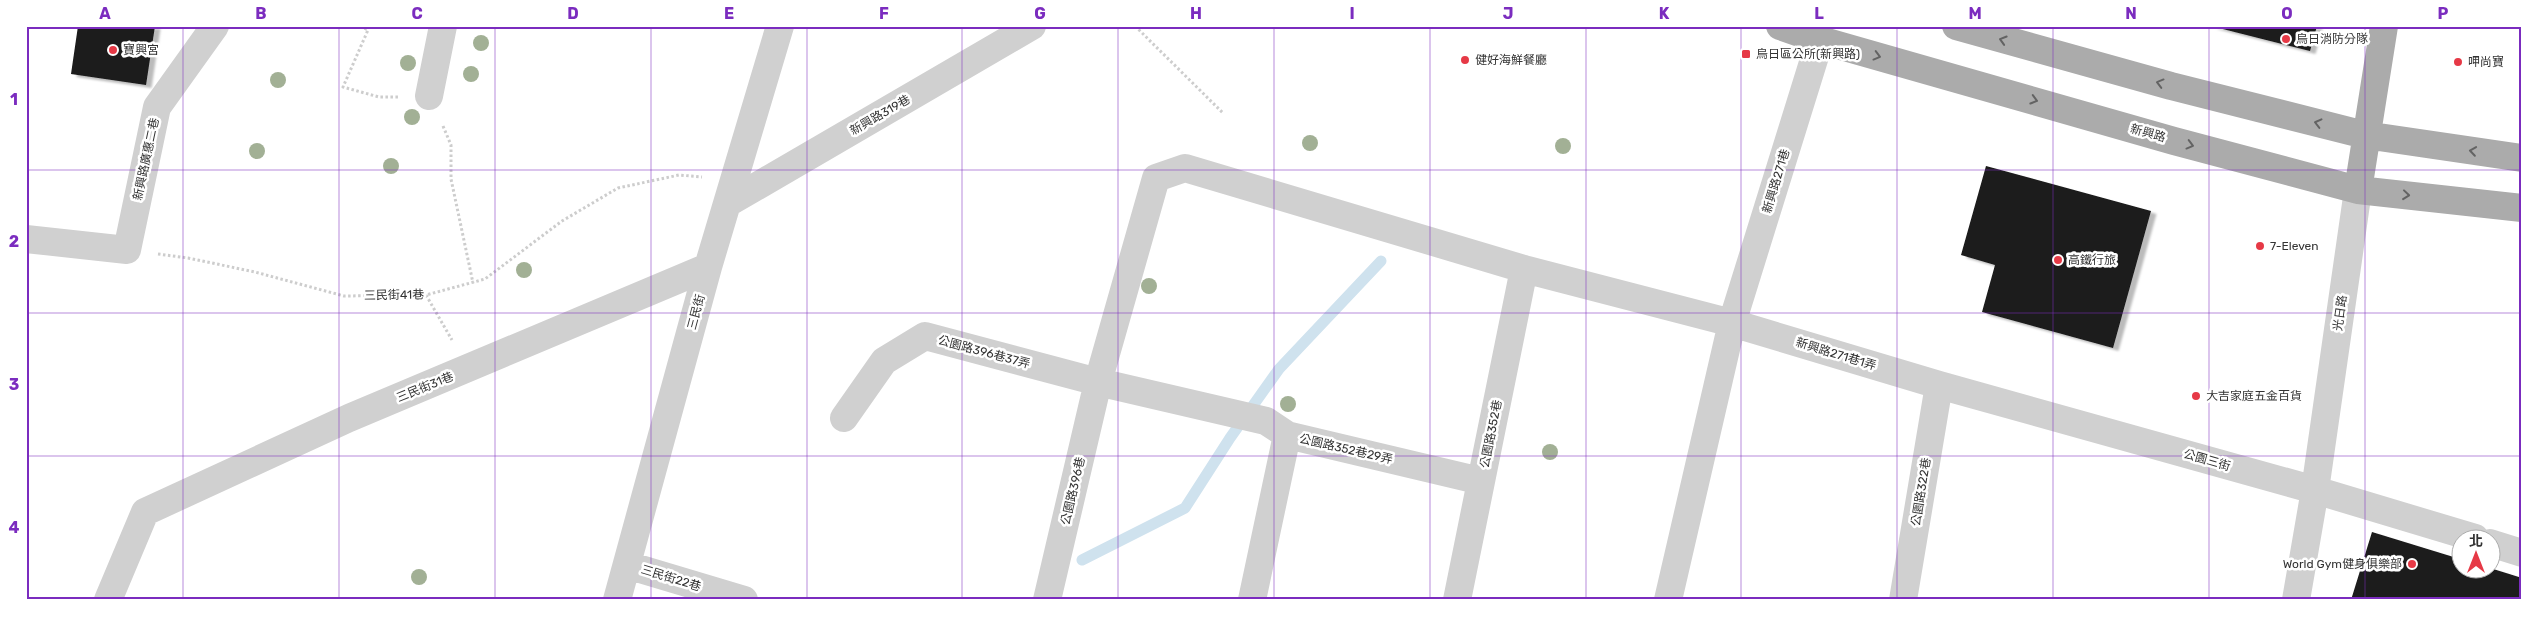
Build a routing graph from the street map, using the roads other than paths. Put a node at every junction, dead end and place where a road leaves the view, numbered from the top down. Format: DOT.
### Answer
graph roads {
  1 [pos="215,26"];
  2 [pos="443,26"];
  3 [pos="780,26"];
  4 [pos="1032,26"];
  5 [pos="1780,26"];
  6 [pos="1956,26"];
  7 [pos="2384,26"];
  8 [pos="1820,40"];
  9 [pos="430,96"];
  10 [pos="2365,135"];
  11 [pos="2522,158"];
  12 [pos="2358,190"];
  13 [pos="731,191"];
  14 [pos="2522,208"];
  15 [pos="26,239"];
  16 [pos="708,267"];
  17 [pos="1524,269"];
  18 [pos="1732,323"];
  19 [pos="1098,382"];
  20 [pos="1939,385"];
  21 [pos="844,418"];
  22 [pos="1277,428"];
  23 [pos="1481,481"];
  24 [pos="2315,490"];
  25 [pos="2450,530"];
  26 [pos="2500,546"];
  27 [pos="2522,553"];
  28 [pos="627,565"];
  29 [pos="108,600"];
  30 [pos="617,600"];
  31 [pos="744,600"];
  32 [pos="1047,600"];
  33 [pos="1252,600"];
  34 [pos="1457,600"];
  35 [pos="1668,600"];
  36 [pos="1903,600"];
  37 [pos="2296,600"];
  1 -- 15 [label="street, 新興路廣惠二巷"];
  2 -- 9 [label="street"];
  3 -- 13 [label="street, 三民街"];
  4 -- 13 [label="street, 新興路319巷"];
  5 -- 8 [label="main road, 新興路"];
  10 -- 6 [label="main road, one-way"];
  7 -- 10 [label="main road, 光日路"];
  8 -- 12 [label="main road, 新興路, one-way"];
  8 -- 18 [label="street, 新興路271巷"];
  11 -- 10 [label="main road, one-way"];
  10 -- 12 [label="main road, 光日路"];
  12 -- 14 [label="main road, 新興路, one-way"];
  12 -- 24 [label="street, 光日路"];
  13 -- 16 [label="street, 三民街"];
  16 -- 28 [label="street, 三民街"];
  16 -- 29 [label="street, 三民街31巷"];
  17 -- 18 [label="street"];
  17 -- 19 [label="street, 公園路396巷"];
  17 -- 23 [label="street, 公園路352巷"];
  18 -- 20 [label="street, 新興路271巷1弄"];
  18 -- 35 [label="street, 新興路271巷"];
  19 -- 21 [label="street, 公園路396巷37弄"];
  19 -- 22 [label="street, 公園路396巷37弄"];
  19 -- 32 [label="street, 公園路396巷"];
  20 -- 24 [label="street, 公園三街"];
  20 -- 36 [label="street, 公園路322巷"];
  22 -- 23 [label="street, 公園路352巷29弄"];
  22 -- 33 [label="street, 公園路352巷29弄"];
  23 -- 34 [label="street, 公園路352巷"];
  24 -- 25 [label="street, 公園三街"];
  24 -- 37 [label="street, 光日路"];
  26 -- 27 [label="street"];
  28 -- 30 [label="street, 三民街"];
  28 -- 31 [label="street, 三民街22巷"];
}
